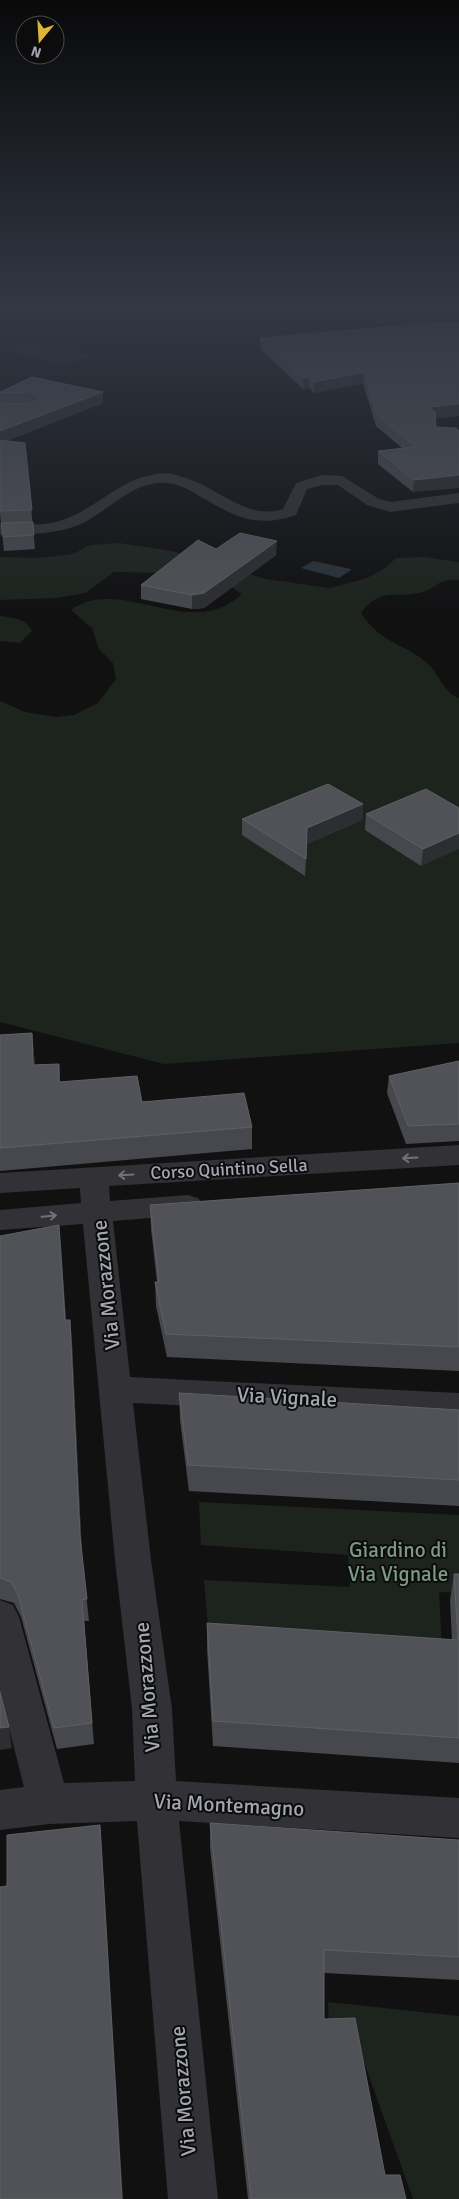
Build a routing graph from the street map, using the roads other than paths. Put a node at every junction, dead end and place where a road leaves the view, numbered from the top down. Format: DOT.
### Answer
graph roads {
  1 [pos="459,498"];
  2 [pos="0,530"];
  3 [pos="459,1155"];
  4 [pos="93,1176"];
  5 [pos="0,1183"];
  6 [pos="215,1204"];
  7 [pos="98,1212"];
  8 [pos="0,1220"];
  9 [pos="116,1389"];
  10 [pos="459,1406"];
  11 [pos="0,1617"];
  12 [pos="156,1800"];
  13 [pos="49,1804"];
  14 [pos="0,1810"];
  15 [pos="459,1818"];
  16 [pos="193,2199"];
  1 -- 2 [label="street"];
  3 -- 4 [label="street, Corso Quintino Sella, one-way"];
  4 -- 5 [label="street, Corso Quintino Sella"];
  4 -- 7 [label="street, Via Morazzone"];
  6 -- 7 [label="street, Corso Quintino Sella"];
  8 -- 7 [label="street, Corso Quintino Sella, one-way"];
  7 -- 9 [label="street, Via Morazzone"];
  9 -- 10 [label="street, Via Vignale"];
  9 -- 12 [label="street, Via Morazzone"];
  11 -- 13 [label="street"];
  12 -- 13 [label="street, Via Montemagno"];
  12 -- 15 [label="street, Via Montemagno"];
  12 -- 16 [label="street, Via Morazzone"];
  13 -- 14 [label="street, Via Montemagno"];
}
